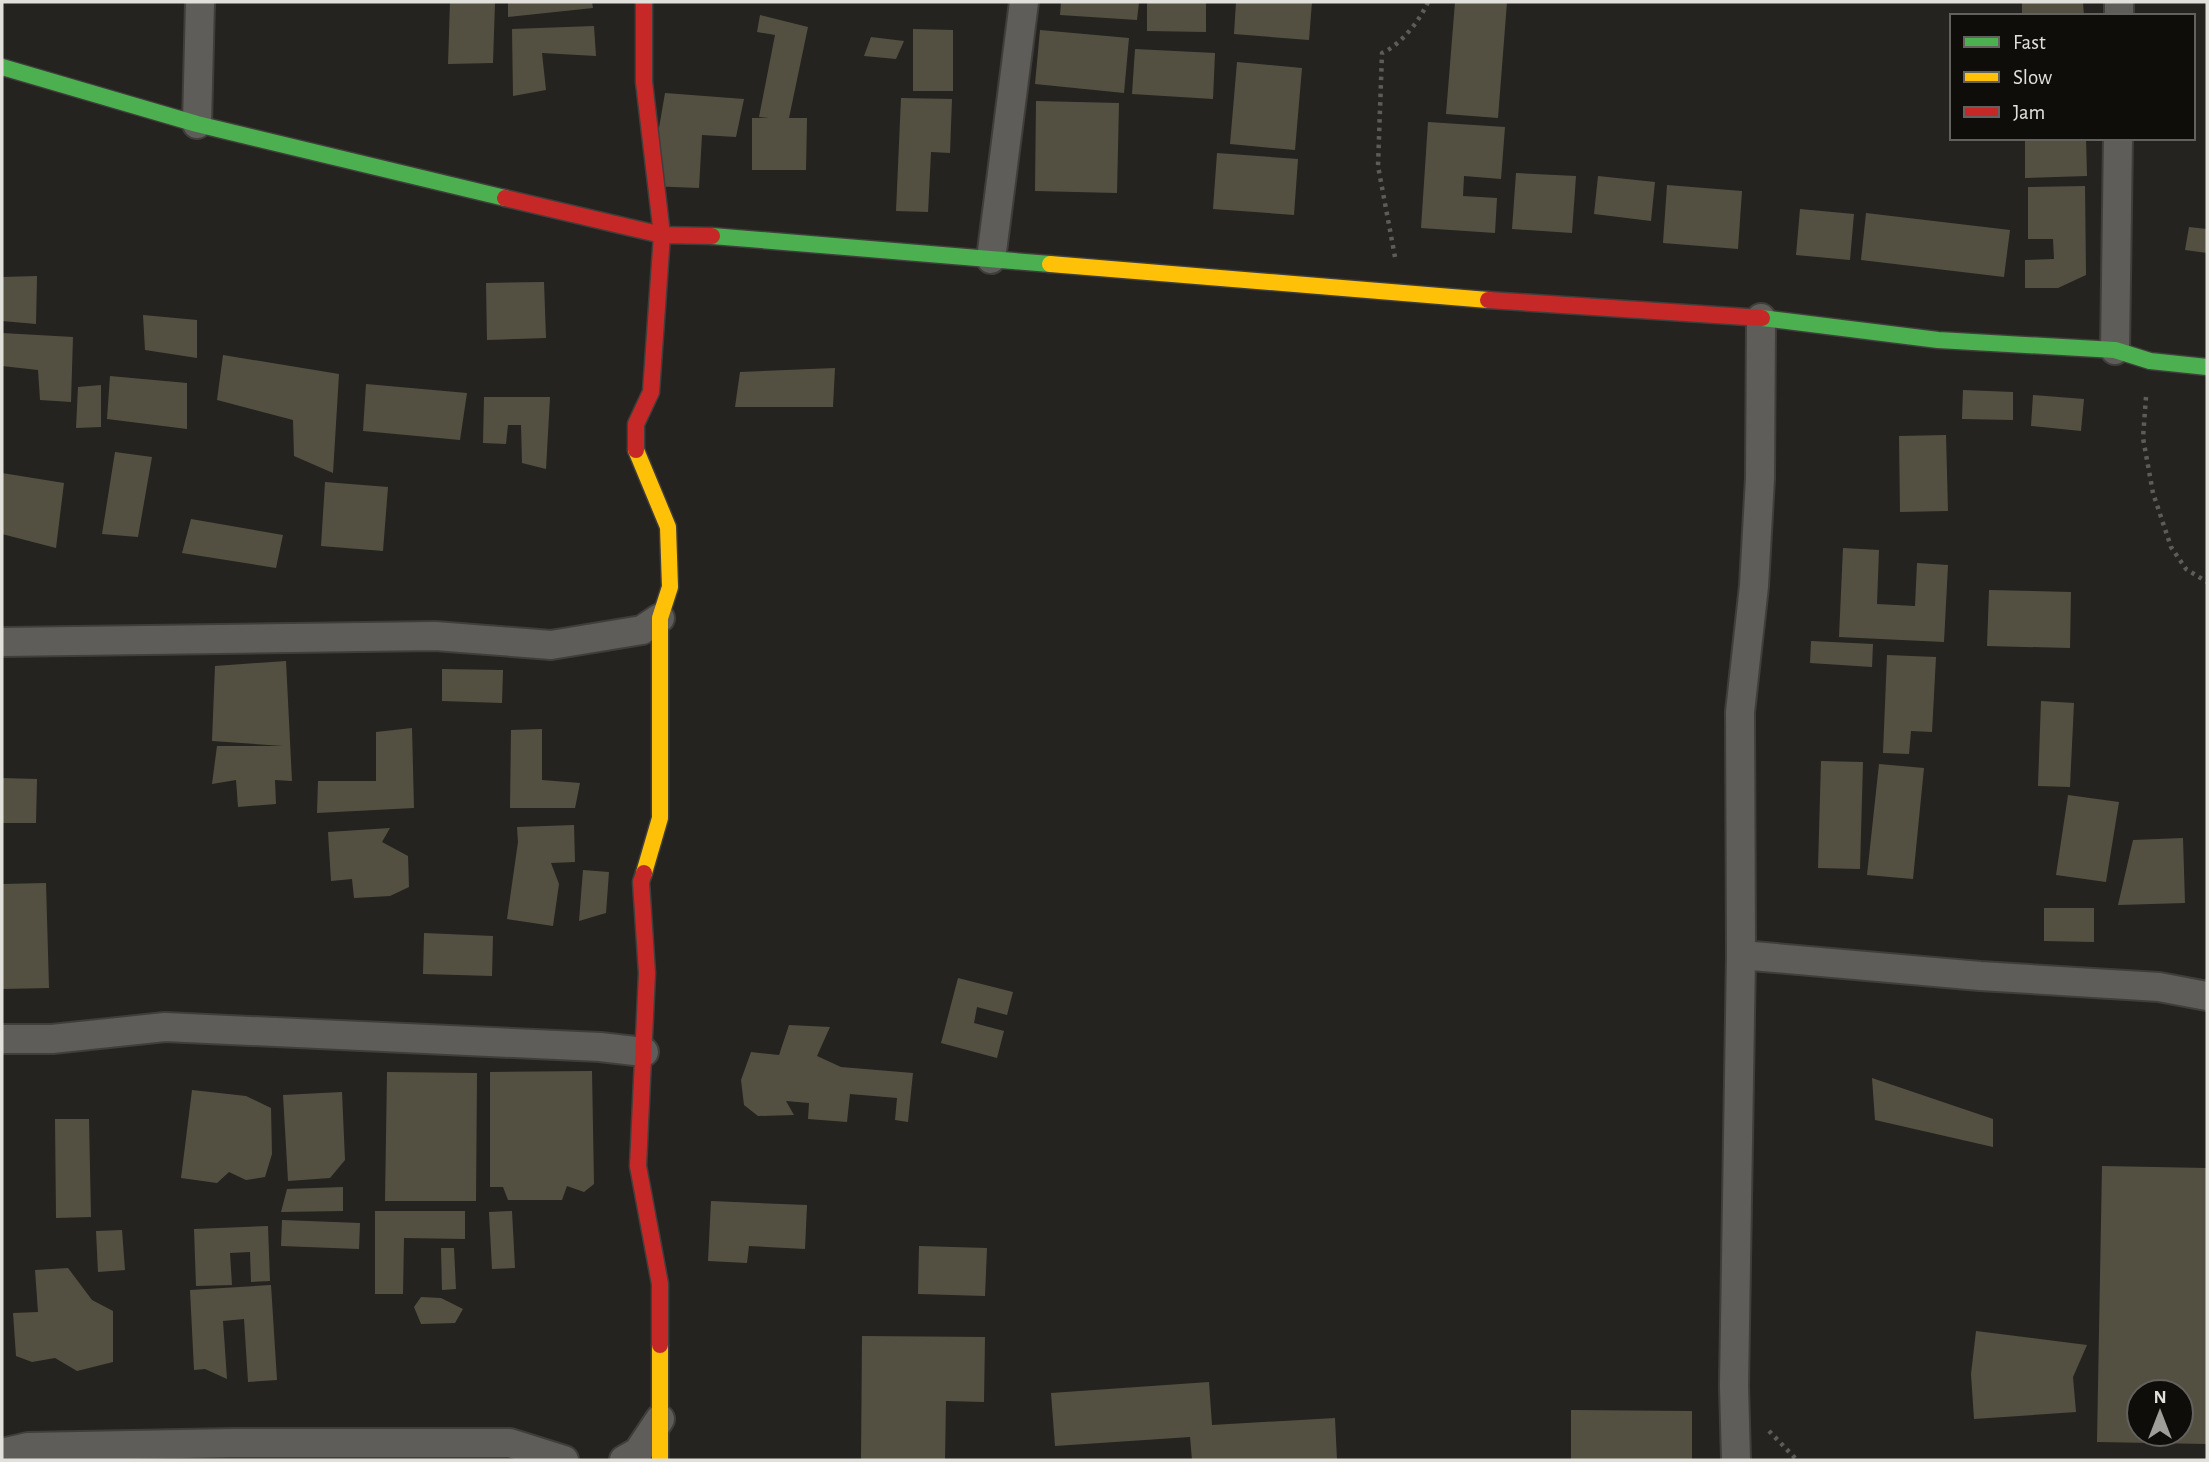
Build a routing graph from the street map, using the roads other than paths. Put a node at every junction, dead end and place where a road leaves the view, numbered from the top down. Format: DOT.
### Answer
graph roads {
  1 [pos="200,2"];
  2 [pos="644,2"];
  3 [pos="1024,2"];
  4 [pos="2,67"];
  5 [pos="197,124"];
  6 [pos="2118,140"];
  7 [pos="662,235"];
  8 [pos="991,259"];
  9 [pos="1761,318"];
  10 [pos="2115,350"];
  11 [pos="2207,367"];
  12 [pos="660,618"];
  13 [pos="2,642"];
  14 [pos="1741,955"];
  15 [pos="2207,996"];
  16 [pos="2,1039"];
  17 [pos="644,1052"];
  18 [pos="660,1419"];
  19 [pos="2,1453"];
  20 [pos="564,1460"];
  21 [pos="624,1460"];
  22 [pos="660,1460"];
  23 [pos="1736,1460"];
  1 -- 5 [label="street"];
  2 -- 7 [label="street"];
  3 -- 8 [label="street"];
  4 -- 5 [label="street"];
  5 -- 7 [label="street"];
  6 -- 10 [label="street"];
  7 -- 8 [label="street"];
  7 -- 12 [label="street"];
  8 -- 9 [label="street"];
  9 -- 10 [label="street"];
  9 -- 14 [label="street"];
  10 -- 11 [label="street"];
  12 -- 13 [label="street"];
  12 -- 17 [label="street"];
  14 -- 15 [label="street"];
  14 -- 23 [label="street"];
  16 -- 17 [label="street"];
  17 -- 18 [label="street"];
  18 -- 21 [label="street"];
  18 -- 22 [label="street"];
  19 -- 20 [label="street"];
}
